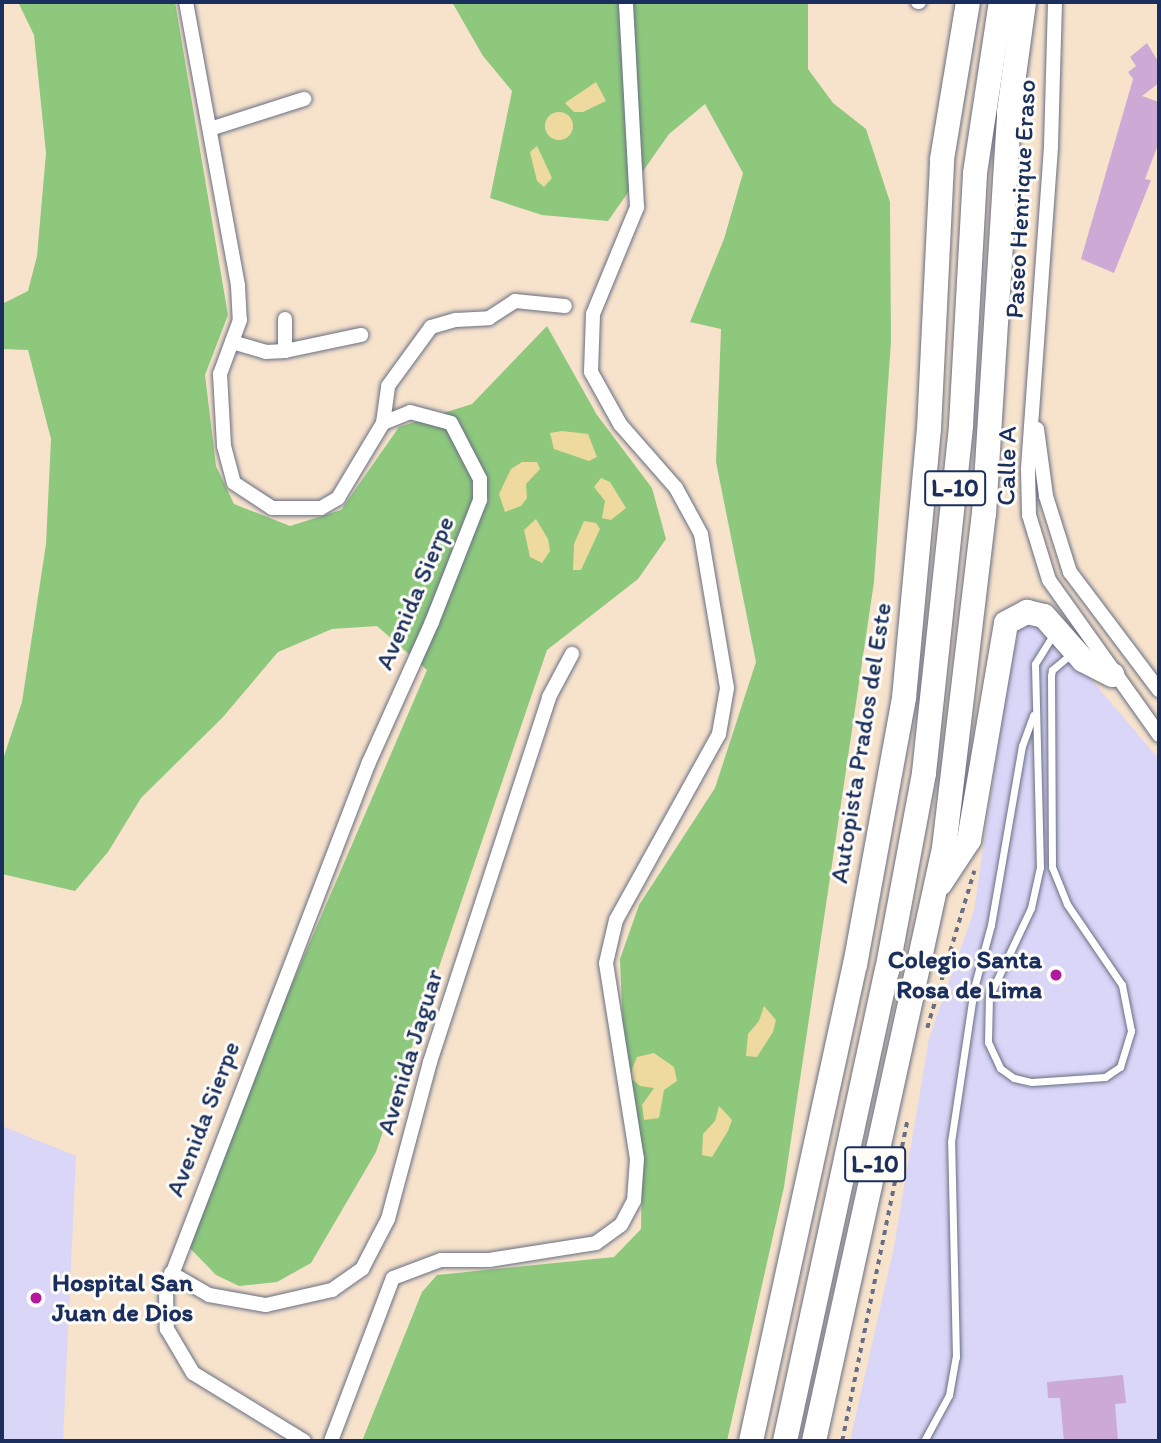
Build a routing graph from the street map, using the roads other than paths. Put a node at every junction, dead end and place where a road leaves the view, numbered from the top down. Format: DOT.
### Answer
graph roads {
  1 [pos="186,2"];
  2 [pos="626,2"];
  3 [pos="968,2"];
  4 [pos="1001,2"];
  5 [pos="1024,2"];
  6 [pos="1055,2"];
  7 [pos="304,99"];
  8 [pos="210,129"];
  9 [pos="565,306"];
  10 [pos="285,319"];
  11 [pos="361,335"];
  12 [pos="232,342"];
  13 [pos="285,351"];
  14 [pos="1033,400"];
  15 [pos="383,423"];
  16 [pos="1056,628"];
  17 [pos="1077,652"];
  18 [pos="572,654"];
  19 [pos="1112,675"];
  20 [pos="1159,690"];
  21 [pos="1035,708"];
  22 [pos="1159,735"];
  23 [pos="937,887"];
  24 [pos="974,988"];
  25 [pos="989,997"];
  26 [pos="171,1273"];
  27 [pos="304,1441"];
  28 [pos="331,1441"];
  29 [pos="751,1441"];
  30 [pos="785,1441"];
  31 [pos="814,1441"];
  32 [pos="925,1441"];
  1 -- 8 [label="street"];
  2 -- 28 [label="street"];
  3 -- 29 [label="highway, Autopista Prados del Este / L-10"];
  4 -- 30 [label="highway, L-10"];
  5 -- 23 [label="highway"];
  6 -- 14 [label="street, Paseo Henrique Eraso"];
  7 -- 8 [label="street"];
  8 -- 12 [label="street"];
  9 -- 15 [label="street"];
  10 -- 13 [label="street"];
  11 -- 13 [label="street"];
  12 -- 13 [label="street"];
  12 -- 15 [label="street"];
  14 -- 19 [label="street, Calle A"];
  14 -- 20 [label="street, Calle A"];
  15 -- 26 [label="street, Avenida Sierpe"];
  16 -- 17 [label="highway"];
  16 -- 21 [label="lane"];
  16 -- 23 [label="highway"];
  17 -- 19 [label="highway"];
  17 -- 25 [label="lane"];
  18 -- 26 [label="street, Avenida Jaguar"];
  19 -- 22 [label="street, Calle A"];
  21 -- 24 [label="lane"];
  21 -- 25 [label="lane"];
  23 -- 31 [label="highway, L-10"];
  24 -- 25 [label="lane"];
  24 -- 32 [label="lane"];
  26 -- 27 [label="street, Avenida Sierpe"];
}
